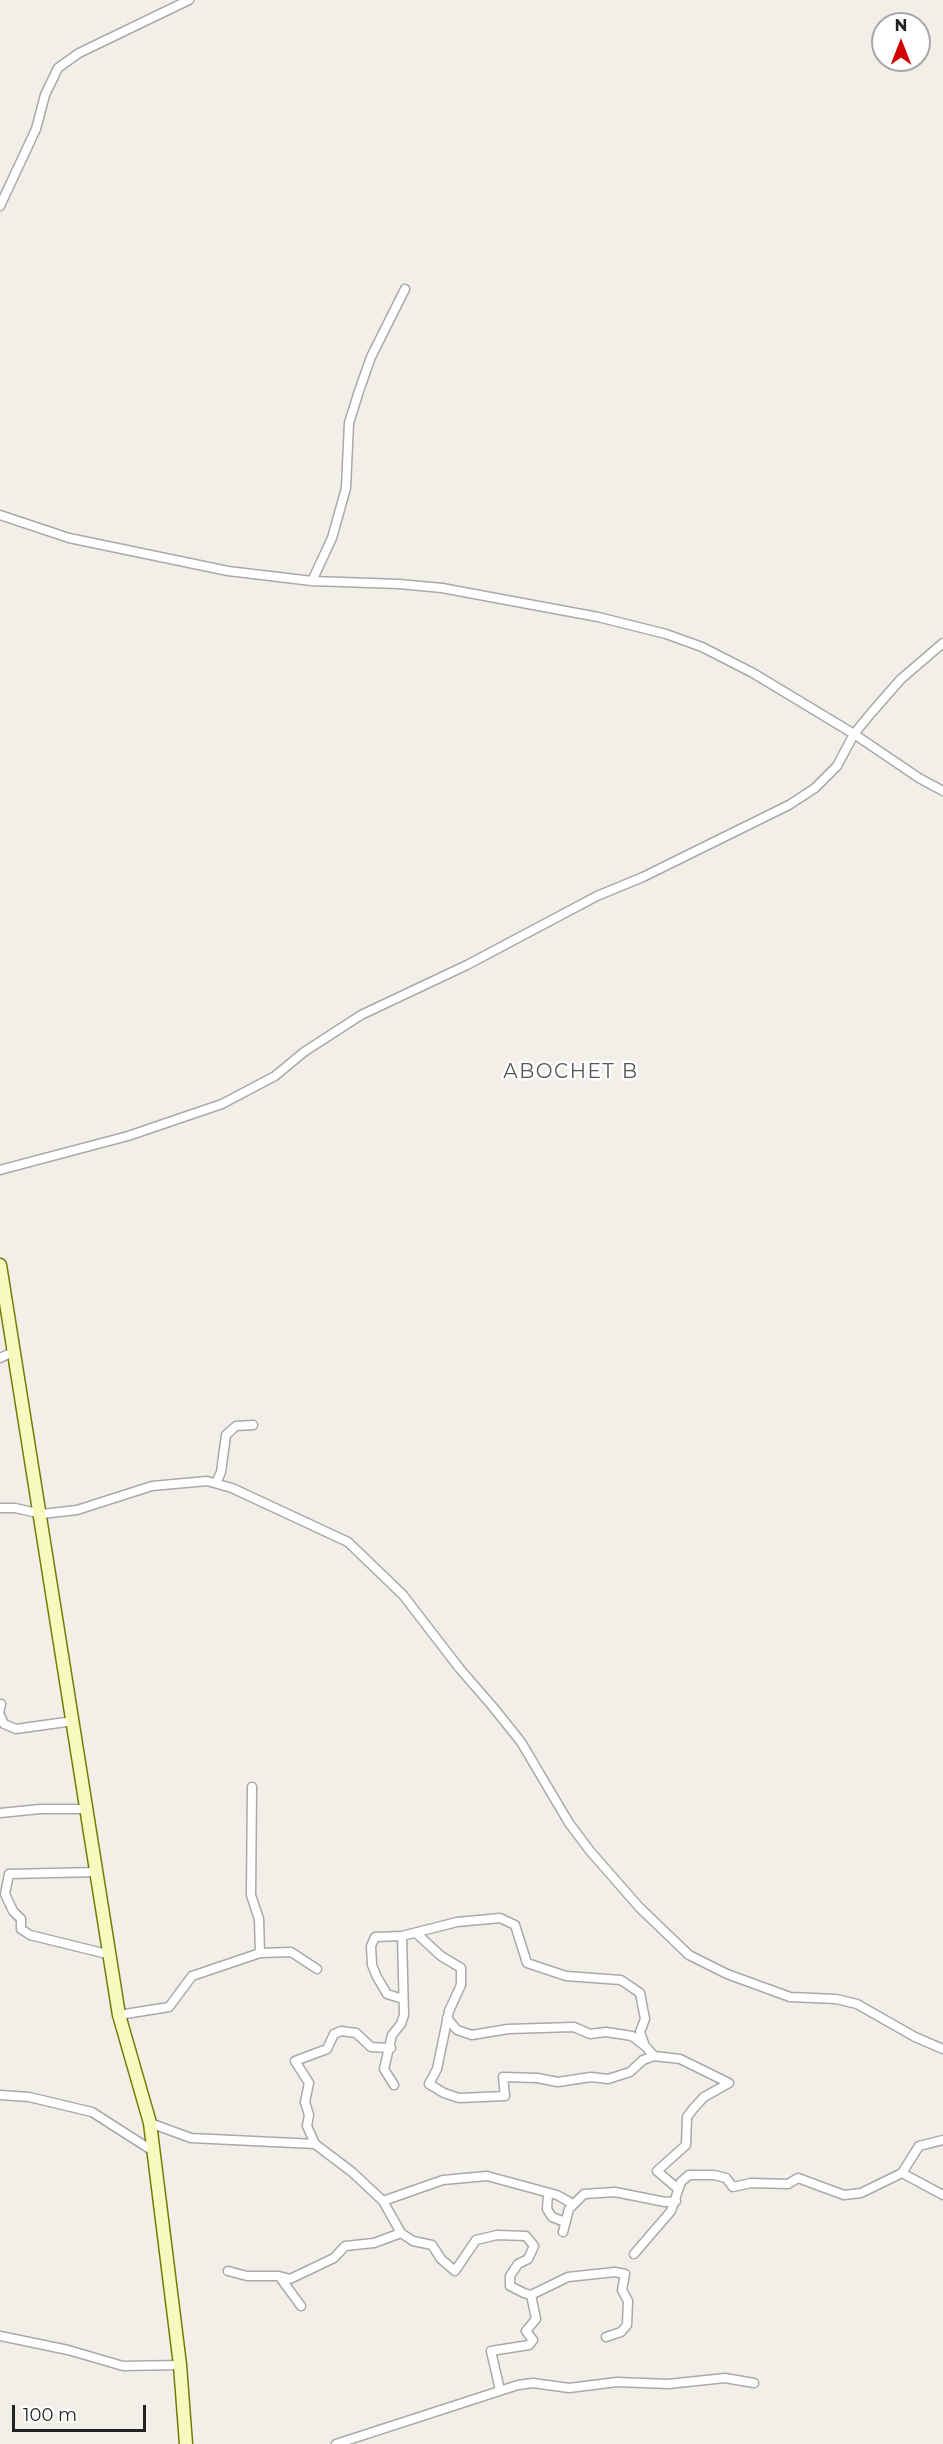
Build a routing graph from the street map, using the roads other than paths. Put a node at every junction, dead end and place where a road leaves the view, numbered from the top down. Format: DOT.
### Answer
graph roads {
  1 [pos="189,0"];
  2 [pos="0,206"];
  3 [pos="405,290"];
  4 [pos="0,515"];
  5 [pos="312,581"];
  6 [pos="943,643"];
  7 [pos="854,734"];
  8 [pos="943,790"];
  9 [pos="0,1170"];
  10 [pos="1,1274"];
  11 [pos="15,1351"];
  12 [pos="0,1358"];
  13 [pos="253,1425"];
  14 [pos="216,1483"];
  15 [pos="0,1508"];
  16 [pos="42,1514"];
  17 [pos="1,1704"];
  18 [pos="0,1709"];
  19 [pos="0,1715"];
  20 [pos="73,1721"];
  21 [pos="252,1787"];
  22 [pos="86,1809"];
  23 [pos="0,1814"];
  24 [pos="97,1872"];
  25 [pos="416,1933"];
  26 [pos="402,1936"];
  27 [pos="260,1953"];
  28 [pos="111,1955"];
  29 [pos="317,1969"];
  30 [pos="403,1999"];
  31 [pos="120,2015"];
  32 [pos="447,2018"];
  33 [pos="645,2046"];
  34 [pos="391,2048"];
  35 [pos="943,2049"];
  36 [pos="654,2056"];
  37 [pos="394,2085"];
  38 [pos="0,2095"];
  39 [pos="150,2123"];
  40 [pos="943,2140"];
  41 [pos="315,2144"];
  42 [pos="153,2151"];
  43 [pos="903,2173"];
  44 [pos="677,2188"];
  45 [pos="548,2194"];
  46 [pos="943,2195"];
  47 [pos="383,2201"];
  48 [pos="676,2201"];
  49 [pos="573,2204"];
  50 [pos="565,2222"];
  51 [pos="563,2232"];
  52 [pos="401,2233"];
  53 [pos="634,2254"];
  54 [pos="228,2271"];
  55 [pos="279,2276"];
  56 [pos="531,2295"];
  57 [pos="301,2306"];
  58 [pos="0,2336"];
  59 [pos="606,2337"];
  60 [pos="180,2365"];
  61 [pos="754,2383"];
  62 [pos="500,2390"];
  63 [pos="186,2444"];
  64 [pos="336,2444"];
  1 -- 2 [label="street"];
  3 -- 5 [label="street"];
  4 -- 5 [label="street"];
  5 -- 7 [label="street"];
  6 -- 7 [label="street"];
  7 -- 8 [label="street"];
  7 -- 9 [label="street"];
  10 -- 11 [label="main road"];
  11 -- 12 [label="street"];
  11 -- 16 [label="main road"];
  13 -- 14 [label="street"];
  14 -- 16 [label="street"];
  14 -- 35 [label="street"];
  15 -- 16 [label="street"];
  16 -- 20 [label="main road"];
  17 -- 18 [label="street"];
  19 -- 20 [label="street"];
  20 -- 22 [label="main road"];
  21 -- 27 [label="street"];
  22 -- 23 [label="street"];
  22 -- 24 [label="main road"];
  24 -- 28 [label="main road"];
  24 -- 28 [label="street"];
  25 -- 26 [label="street"];
  25 -- 32 [label="street"];
  25 -- 33 [label="street"];
  26 -- 30 [label="street"];
  26 -- 30 [label="street"];
  27 -- 29 [label="street"];
  27 -- 31 [label="street"];
  28 -- 31 [label="main road"];
  30 -- 34 [label="street"];
  31 -- 39 [label="main road"];
  32 -- 33 [label="street"];
  32 -- 36 [label="street"];
  33 -- 36 [label="street"];
  34 -- 37 [label="street"];
  34 -- 41 [label="street"];
  36 -- 44 [label="street"];
  38 -- 42 [label="street"];
  39 -- 41 [label="street"];
  39 -- 42 [label="main road"];
  40 -- 43 [label="street"];
  41 -- 47 [label="street"];
  42 -- 60 [label="main road"];
  43 -- 44 [label="street"];
  43 -- 46 [label="street"];
  44 -- 48 [label="street"];
  45 -- 47 [label="street"];
  45 -- 49 [label="street"];
  45 -- 50 [label="street"];
  47 -- 52 [label="street"];
  48 -- 49 [label="street"];
  48 -- 53 [label="street"];
  49 -- 50 [label="street"];
  50 -- 51 [label="street"];
  52 -- 55 [label="street"];
  52 -- 56 [label="street"];
  54 -- 55 [label="street"];
  55 -- 57 [label="street"];
  56 -- 59 [label="street"];
  56 -- 62 [label="street"];
  58 -- 60 [label="street"];
  60 -- 63 [label="main road"];
  61 -- 62 [label="street"];
  62 -- 64 [label="street"];
}
